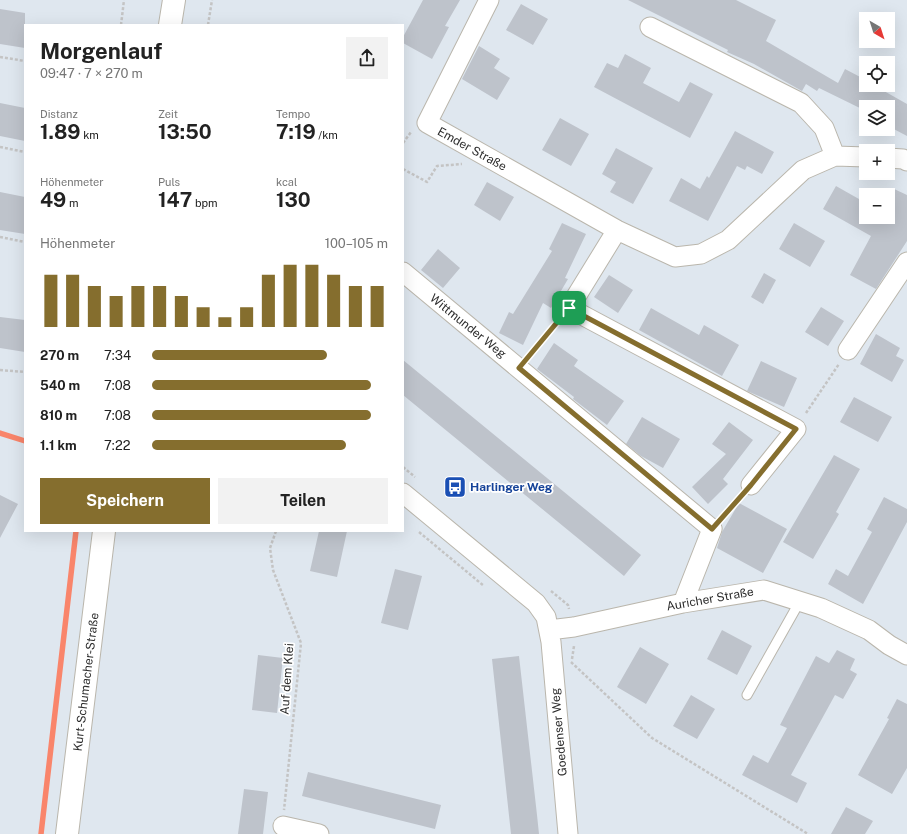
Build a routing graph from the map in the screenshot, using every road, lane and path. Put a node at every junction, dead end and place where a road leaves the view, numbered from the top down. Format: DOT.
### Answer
graph roads {
  1 [pos="124,0"];
  2 [pos="174,0"];
  3 [pos="212,0"];
  4 [pos="490,0"];
  5 [pos="121,24"];
  6 [pos="170,24"];
  7 [pos="208,24"];
  8 [pos="650,27"];
  9 [pos="0,57"];
  10 [pos="24,61"];
  11 [pos="0,147"];
  12 [pos="24,152"];
  13 [pos="835,156"];
  14 [pos="859,157"];
  15 [pos="895,158"];
  16 [pos="907,161"];
  17 [pos="467,164"];
  18 [pos="404,170"];
  19 [pos="618,230"];
  20 [pos="0,237"];
  21 [pos="24,242"];
  22 [pos="907,262"];
  23 [pos="404,273"];
  24 [pos="569,308"];
  25 [pos="848,350"];
  26 [pos="519,368"];
  27 [pos="0,370"];
  28 [pos="24,372"];
  29 [pos="796,429"];
  30 [pos="751,485"];
  31 [pos="404,494"];
  32 [pos="712,529"];
  33 [pos="104,532"];
  34 [pos="276,532"];
  35 [pos="800,601"];
  36 [pos="683,603"];
  37 [pos="549,630"];
  38 [pos="907,655"];
  39 [pos="572,663"];
  40 [pos="747,695"];
  41 [pos="283,826"];
  42 [pos="67,834"];
  43 [pos="319,834"];
  44 [pos="568,834"];
  45 [pos="808,834"];
  1 -- 5 [label="path"];
  2 -- 6 [label="street"];
  3 -- 7 [label="path"];
  4 -- 19 [label="street, Emder Straße"];
  8 -- 13 [label="street"];
  9 -- 10 [label="path"];
  11 -- 12 [label="path"];
  13 -- 14 [label="street, Emder Straße"];
  13 -- 19 [label="street, Emder Straße"];
  15 -- 16 [label="street"];
  17 -- 18 [label="path"];
  19 -- 24 [label="street"];
  20 -- 21 [label="path"];
  22 -- 25 [label="street"];
  23 -- 26 [label="street, Wittmunder Weg"];
  24 -- 26 [label="path"];
  24 -- 29 [label="street"];
  25 -- 29 [label="path"];
  26 -- 32 [label="street, Wittmunder Weg"];
  27 -- 28 [label="path"];
  29 -- 30 [label="street"];
  30 -- 32 [label="path"];
  31 -- 37 [label="street"];
  32 -- 36 [label="street"];
  33 -- 42 [label="street, Kurt-Schumacher-Straße"];
  34 -- 41 [label="path, Auf dem Klei"];
  35 -- 36 [label="street, Auricher Straße"];
  35 -- 38 [label="street, Auricher Straße"];
  35 -- 40 [label="lane"];
  36 -- 37 [label="street, Auricher Straße"];
  37 -- 44 [label="street, Goedenser Weg"];
  39 -- 45 [label="path"];
  41 -- 43 [label="street"];
}
